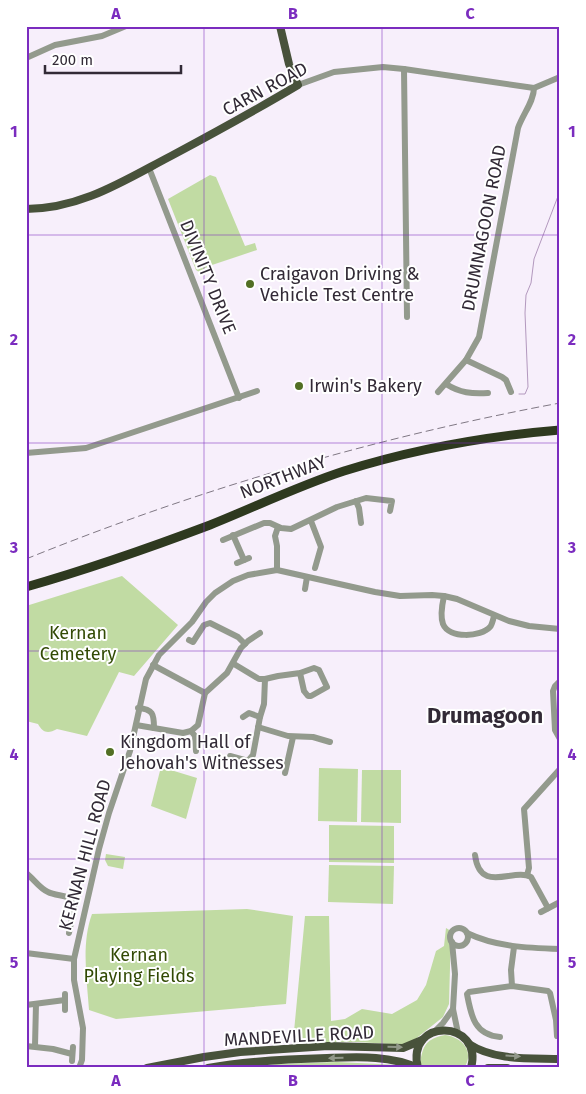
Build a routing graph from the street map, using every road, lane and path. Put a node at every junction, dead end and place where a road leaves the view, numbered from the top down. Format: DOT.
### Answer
graph roads {
  1 [pos="126,26"];
  2 [pos="280,26"];
  3 [pos="26,58"];
  4 [pos="404,69"];
  5 [pos="560,77"];
  6 [pos="298,85"];
  7 [pos="534,88"];
  8 [pos="148,168"];
  9 [pos="26,209"];
  10 [pos="407,318"];
  11 [pos="466,360"];
  12 [pos="446,384"];
  13 [pos="257,391"];
  14 [pos="438,392"];
  15 [pos="511,392"];
  16 [pos="488,393"];
  17 [pos="239,398"];
  18 [pos="560,430"];
  19 [pos="26,454"];
  20 [pos="356,501"];
  21 [pos="390,511"];
  22 [pos="358,518"];
  23 [pos="311,521"];
  24 [pos="278,527"];
  25 [pos="233,536"];
  26 [pos="223,540"];
  27 [pos="243,560"];
  28 [pos="325,564"];
  29 [pos="277,570"];
  30 [pos="308,577"];
  31 [pos="26,587"];
  32 [pos="305,589"];
  33 [pos="444,596"];
  34 [pos="494,616"];
  35 [pos="560,629"];
  36 [pos="260,633"];
  37 [pos="189,640"];
  38 [pos="245,644"];
  39 [pos="153,664"];
  40 [pos="234,664"];
  41 [pos="300,673"];
  42 [pos="265,679"];
  43 [pos="560,682"];
  44 [pos="205,693"];
  45 [pos="138,708"];
  46 [pos="260,717"];
  47 [pos="243,718"];
  48 [pos="136,725"];
  49 [pos="258,726"];
  50 [pos="154,728"];
  51 [pos="191,731"];
  52 [pos="293,737"];
  53 [pos="560,739"];
  54 [pos="330,742"];
  55 [pos="193,747"];
  56 [pos="230,756"];
  57 [pos="288,769"];
  58 [pos="560,770"];
  59 [pos="475,855"];
  60 [pos="26,873"];
  61 [pos="527,875"];
  62 [pos="560,902"];
  63 [pos="548,908"];
  64 [pos="541,912"];
  65 [pos="68,928"];
  66 [pos="467,936"];
  67 [pos="452,942"];
  68 [pos="460,945"];
  69 [pos="514,946"];
  70 [pos="560,949"];
  71 [pos="26,954"];
  72 [pos="454,958"];
  73 [pos="74,959"];
  74 [pos="512,986"];
  75 [pos="36,1004"];
  76 [pos="26,1005"];
  77 [pos="453,1009"];
  78 [pos="65,1010"];
  79 [pos="496,1029"];
  80 [pos="434,1032"];
  81 [pos="458,1033"];
  82 [pos="556,1038"];
  83 [pos="422,1040"];
  84 [pos="469,1044"];
  85 [pos="26,1046"];
  86 [pos="35,1046"];
  87 [pos="73,1054"];
  88 [pos="560,1059"];
  89 [pos="82,1060"];
  90 [pos="80,1068"];
  91 [pos="86,1068"];
  92 [pos="147,1068"];
  93 [pos="208,1068"];
  94 [pos="418,1068"];
  95 [pos="471,1068"];
  96 [pos="488,1068"];
  97 [pos="507,1068"];
  1 -- 3 [label="street"];
  2 -- 6 [label="main road"];
  4 -- 6 [label="street, CARN ROAD"];
  4 -- 7 [label="street, CARN ROAD"];
  4 -- 10 [label="street"];
  5 -- 7 [label="street"];
  6 -- 8 [label="main road, CARN ROAD"];
  7 -- 11 [label="street, DRUMNAGOON ROAD"];
  8 -- 9 [label="main road, CARN ROAD"];
  8 -- 17 [label="street, DIVINITY DRIVE"];
  11 -- 12 [label="street, DRUMNAGOON ROAD"];
  11 -- 15 [label="street"];
  12 -- 14 [label="street, DRUMNAGOON ROAD"];
  12 -- 16 [label="street"];
  13 -- 17 [label="street"];
  17 -- 19 [label="street"];
  18 -- 31 [label="highway, NORTHWAY"];
  20 -- 21 [label="street"];
  20 -- 22 [label="street"];
  20 -- 23 [label="street"];
  23 -- 24 [label="street"];
  23 -- 28 [label="street"];
  24 -- 25 [label="street"];
  24 -- 29 [label="street"];
  25 -- 26 [label="street"];
  25 -- 27 [label="street"];
  29 -- 30 [label="street, KERNAN HILL ROAD"];
  29 -- 39 [label="street, KERNAN HILL ROAD"];
  30 -- 32 [label="street"];
  30 -- 33 [label="street, KERNAN HILL ROAD"];
  33 -- 34 [label="street, KERNAN HILL ROAD"];
  33 -- 34 [label="street"];
  34 -- 35 [label="street"];
  36 -- 38 [label="street"];
  37 -- 38 [label="street"];
  38 -- 40 [label="street"];
  39 -- 44 [label="street"];
  39 -- 45 [label="street, KERNAN HILL ROAD"];
  40 -- 42 [label="street"];
  40 -- 44 [label="street"];
  41 -- 41 [label="street"];
  41 -- 42 [label="street"];
  42 -- 46 [label="street"];
  43 -- 53 [label="street"];
  44 -- 51 [label="street"];
  45 -- 48 [label="street, KERNAN HILL ROAD"];
  45 -- 50 [label="street"];
  46 -- 47 [label="street"];
  46 -- 49 [label="street"];
  48 -- 50 [label="street"];
  48 -- 73 [label="street, KERNAN HILL ROAD"];
  49 -- 52 [label="street"];
  49 -- 56 [label="street"];
  50 -- 51 [label="street"];
  51 -- 55 [label="street"];
  52 -- 54 [label="street"];
  52 -- 57 [label="street"];
  58 -- 61 [label="street"];
  59 -- 61 [label="street"];
  60 -- 65 [label="street"];
  61 -- 63 [label="street"];
  62 -- 63 [label="street"];
  63 -- 64 [label="street"];
  66 -- 67 [label="street"];
  66 -- 68 [label="street"];
  66 -- 69 [label="street"];
  67 -- 68 [label="street"];
  67 -- 72 [label="street"];
  68 -- 72 [label="street"];
  69 -- 70 [label="street"];
  69 -- 74 [label="street"];
  71 -- 73 [label="street"];
  72 -- 77 [label="street"];
  73 -- 89 [label="street, KERNAN HILL ROAD"];
  74 -- 79 [label="street"];
  74 -- 82 [label="street"];
  75 -- 76 [label="street"];
  75 -- 78 [label="street"];
  75 -- 86 [label="street"];
  77 -- 80 [label="street"];
  77 -- 81 [label="street"];
  80 -- 81 [label="main road"];
  80 -- 83 [label="main road, MANDEVILLE ROAD"];
  81 -- 84 [label="main road"];
  92 -- 83 [label="main road, MANDEVILLE ROAD, one-way"];
  83 -- 94 [label="main road"];
  84 -- 88 [label="main road, one-way"];
  84 -- 95 [label="main road"];
  85 -- 86 [label="street"];
  86 -- 87 [label="street"];
  89 -- 90 [label="street, KERNAN HILL ROAD"];
  89 -- 91 [label="street, KERNAN HILL ROAD"];
  94 -- 93 [label="main road, MANDEVILLE ROAD, one-way"];
  96 -- 97 [label="main road"];
}
